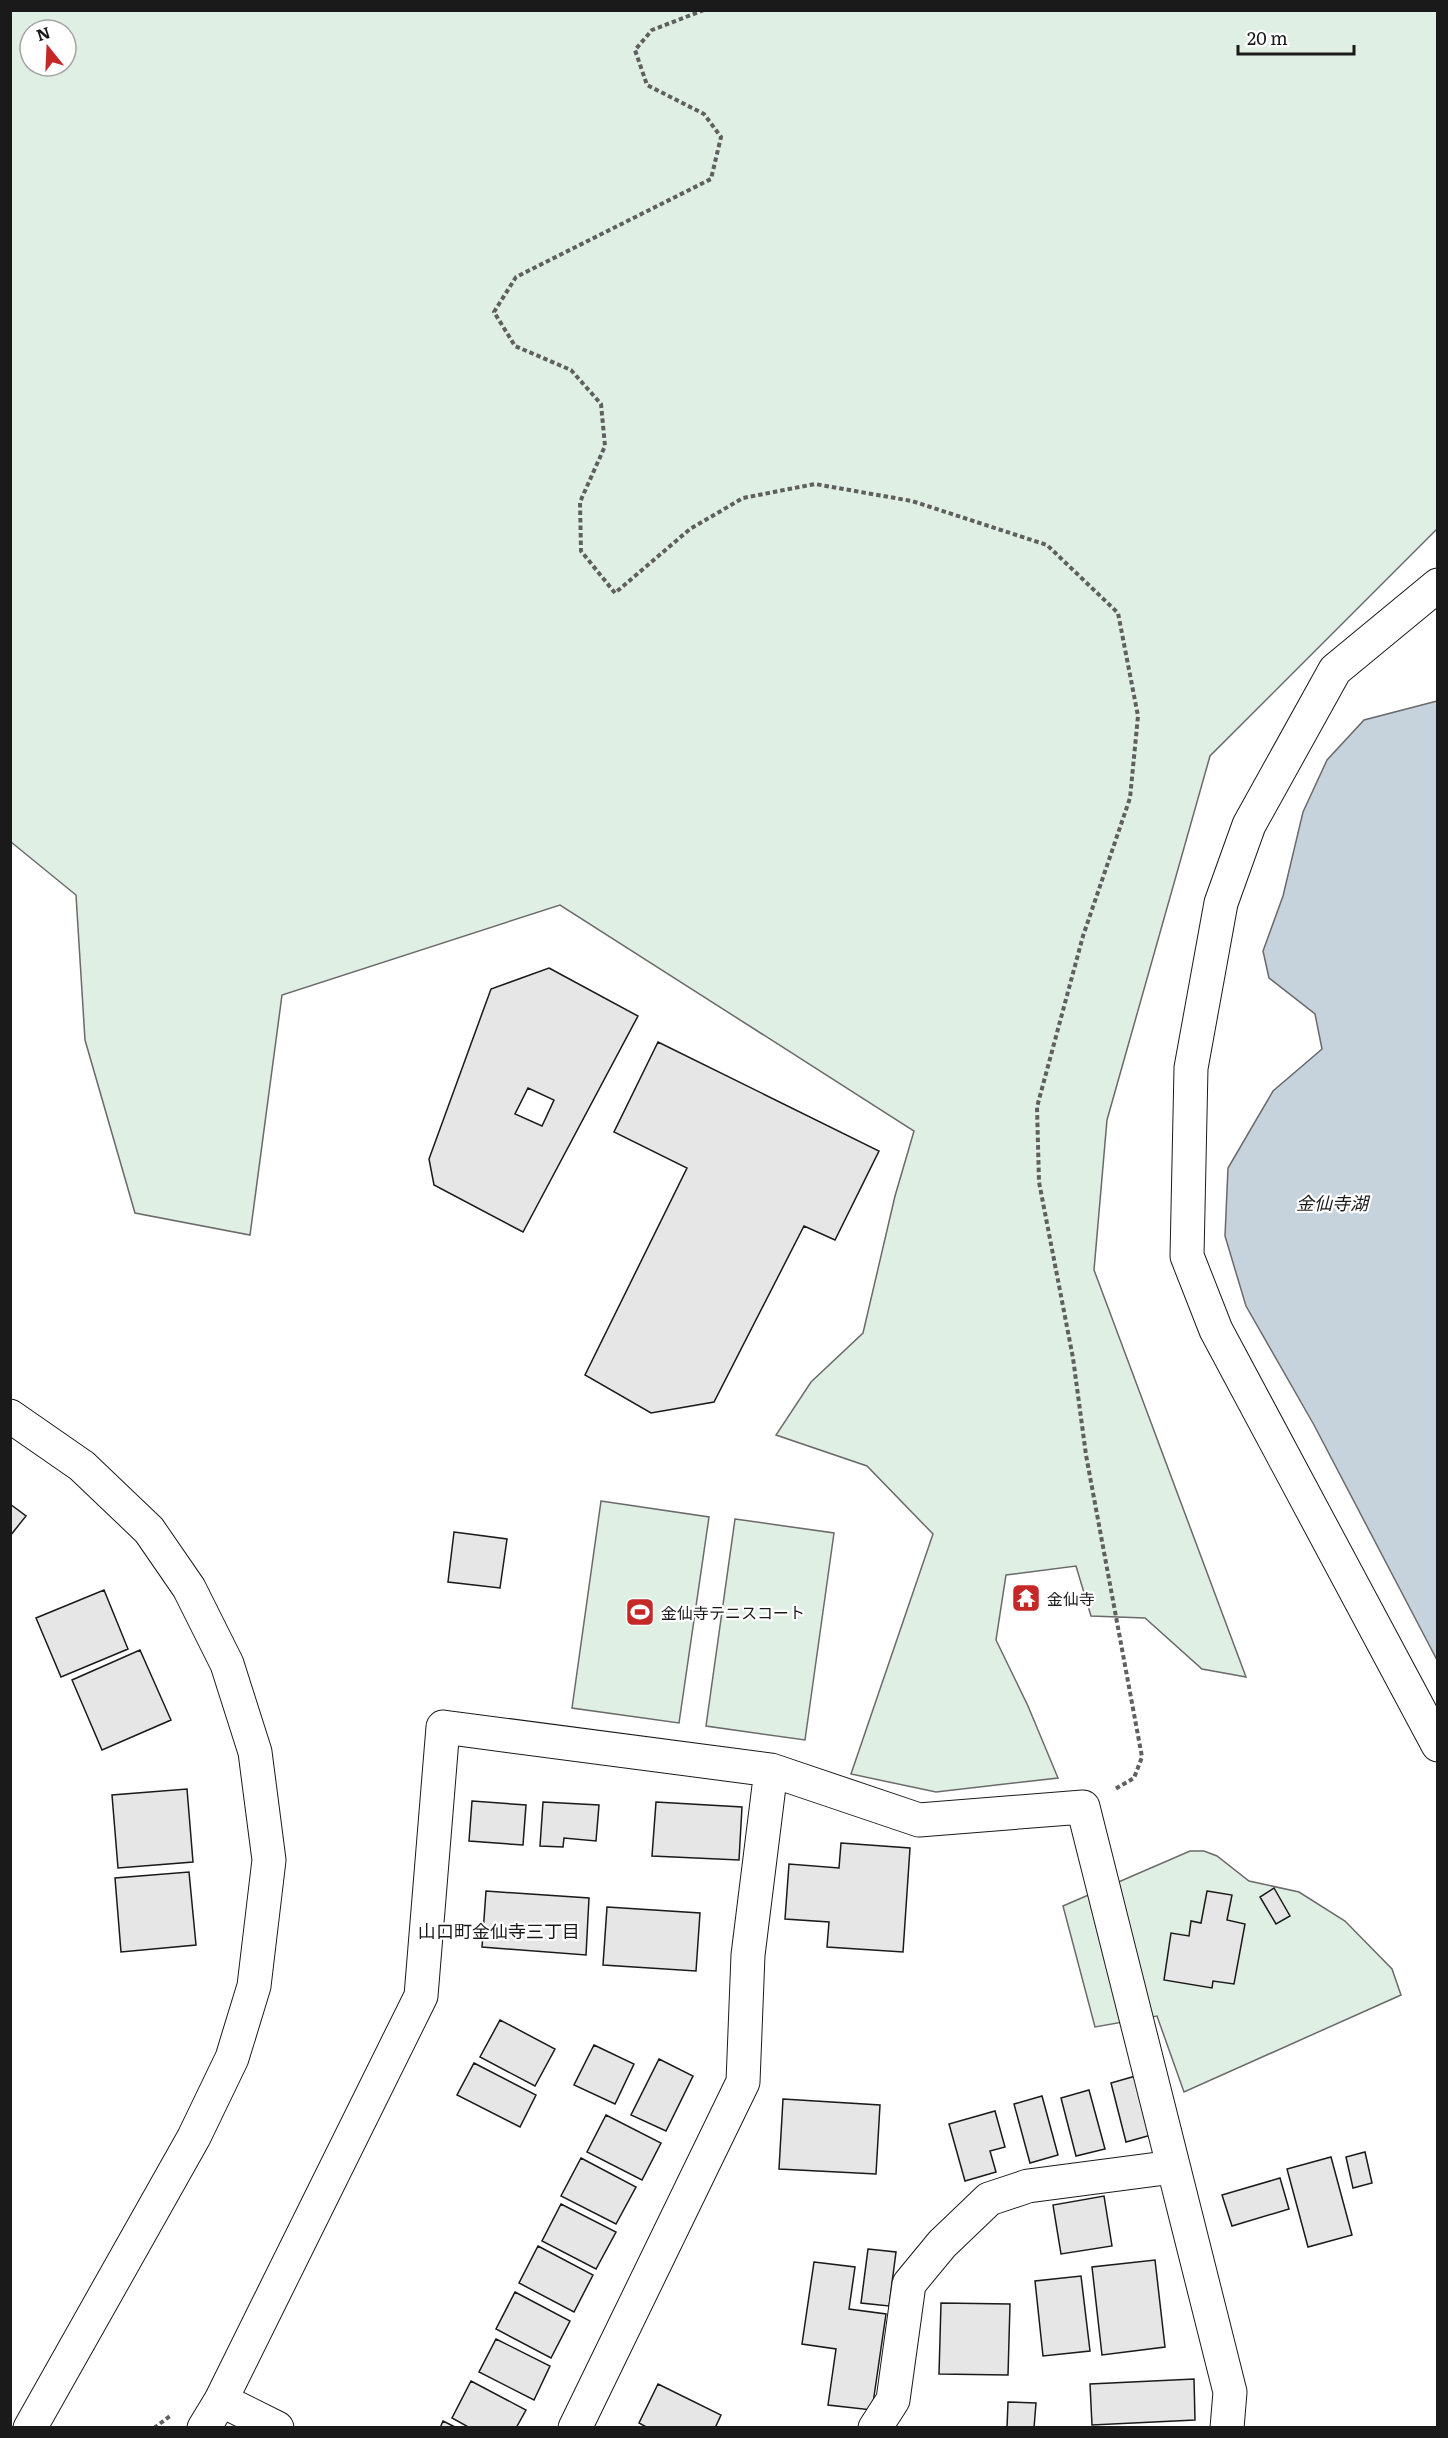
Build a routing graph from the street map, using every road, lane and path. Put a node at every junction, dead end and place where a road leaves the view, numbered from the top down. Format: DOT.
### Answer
graph roads {
  1 [pos="704,10"];
  2 [pos="1437,585"];
  3 [pos="10,1416"];
  4 [pos="1437,1745"];
  5 [pos="771,1770"];
  6 [pos="1083,1807"];
  7 [pos="1173,2167"];
  8 [pos="221,2400"];
  9 [pos="30,2427"];
  10 [pos="204,2427"];
  11 [pos="277,2427"];
  12 [pos="574,2427"];
  13 [pos="875,2427"];
  14 [pos="1227,2427"];
  1 -- 6 [label="path"];
  2 -- 4 [label="street"];
  3 -- 9 [label="street"];
  5 -- 6 [label="street"];
  5 -- 8 [label="street"];
  5 -- 12 [label="street"];
  6 -- 7 [label="street"];
  7 -- 13 [label="street"];
  7 -- 14 [label="street"];
  8 -- 10 [label="street"];
  8 -- 11 [label="street"];
}
